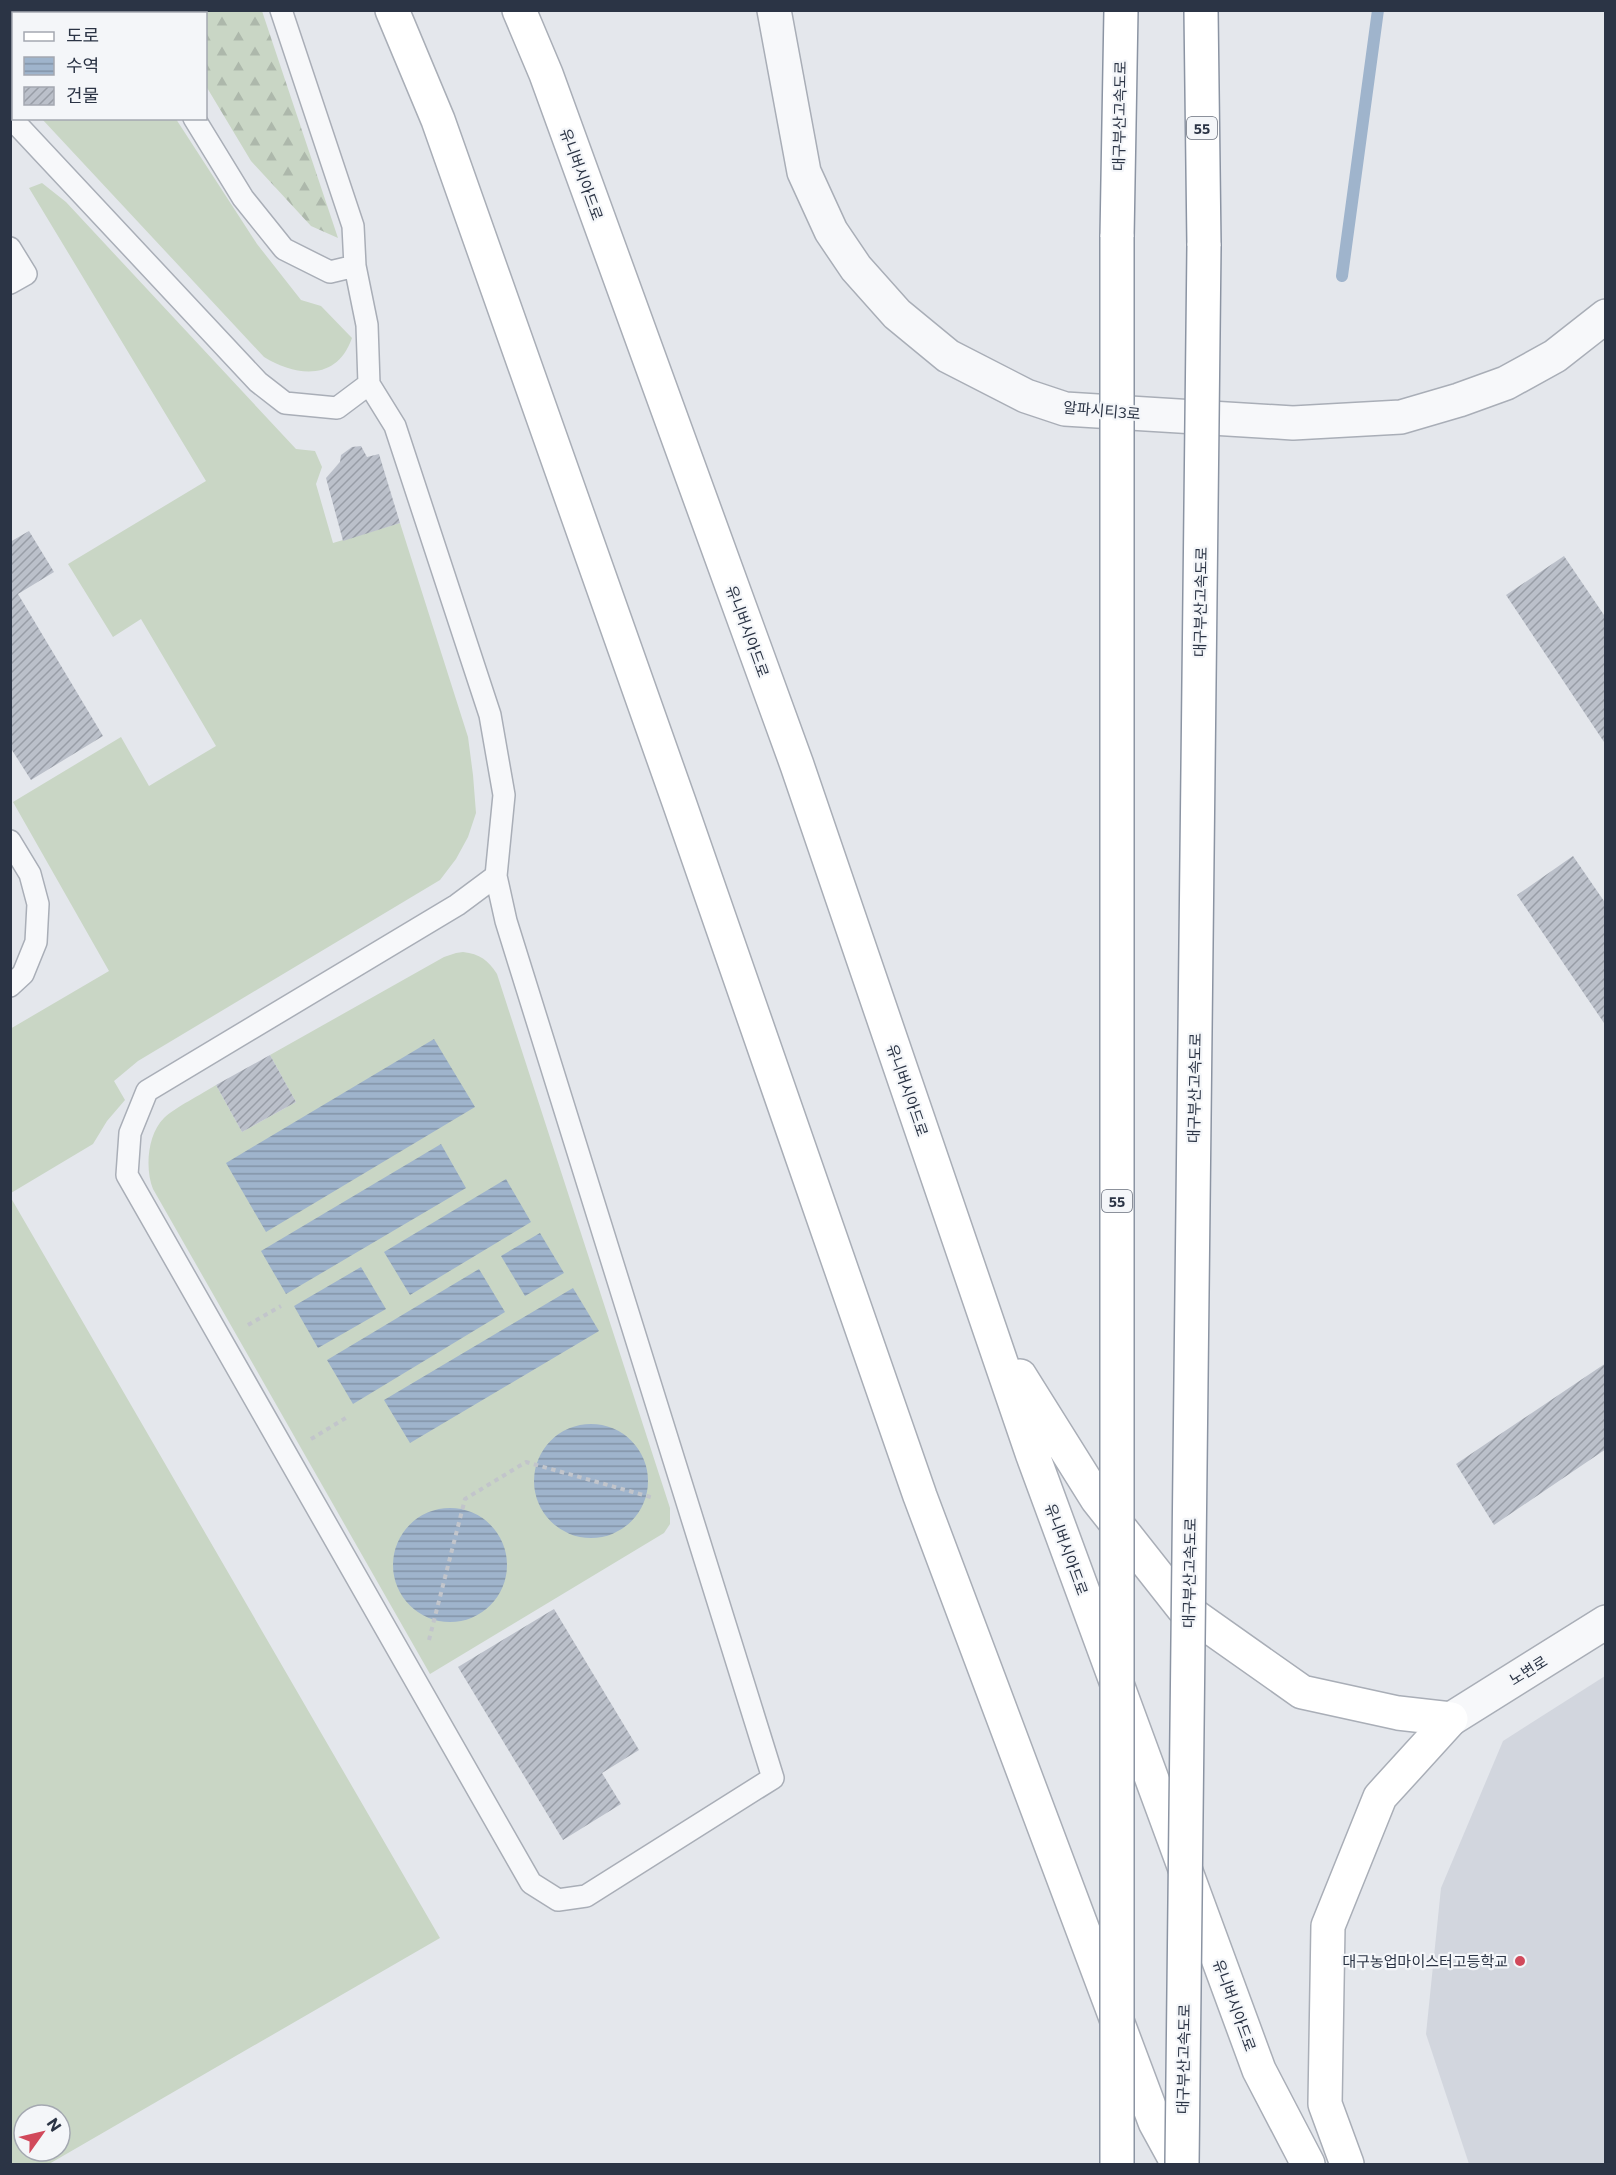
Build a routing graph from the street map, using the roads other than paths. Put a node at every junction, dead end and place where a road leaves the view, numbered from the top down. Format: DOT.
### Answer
graph roads {
  1 [pos="282,10"];
  2 [pos="392,10"];
  3 [pos="519,10"];
  4 [pos="774,10"];
  5 [pos="1121,10"];
  6 [pos="1201,10"];
  7 [pos="13,120"];
  8 [pos="195,120"];
  9 [pos="10,248"];
  10 [pos="355,266"];
  11 [pos="10,283"];
  12 [pos="1605,316"];
  13 [pos="369,384"];
  14 [pos="10,841"];
  15 [pos="496,876"];
  16 [pos="10,986"];
  17 [pos="990,1329"];
  18 [pos="1605,1622"];
  19 [pos="1451,1719"];
  20 [pos="1117,2164"];
  21 [pos="1180,2164"];
  22 [pos="1308,2164"];
  23 [pos="1347,2164"];
  1 -- 10 [label="lane"];
  2 -- 21 [label="main road"];
  3 -- 17 [label="main road, 유니버시아드로"];
  4 -- 12 [label="street, 알파시티3로"];
  5 -- 20 [label="main road, 대구부산고속도로 / 55, bridge"];
  6 -- 21 [label="main road, 대구부산고속도로 / 55, bridge"];
  7 -- 13 [label="lane"];
  8 -- 10 [label="lane"];
  9 -- 11 [label="lane"];
  10 -- 13 [label="lane"];
  13 -- 15 [label="lane"];
  14 -- 16 [label="lane"];
  15 -- 15 [label="lane"];
  17 -- 19 [label="main road"];
  17 -- 22 [label="main road, 유니버시아드로"];
  18 -- 19 [label="street, 노변로"];
  19 -- 23 [label="main road"];
}
